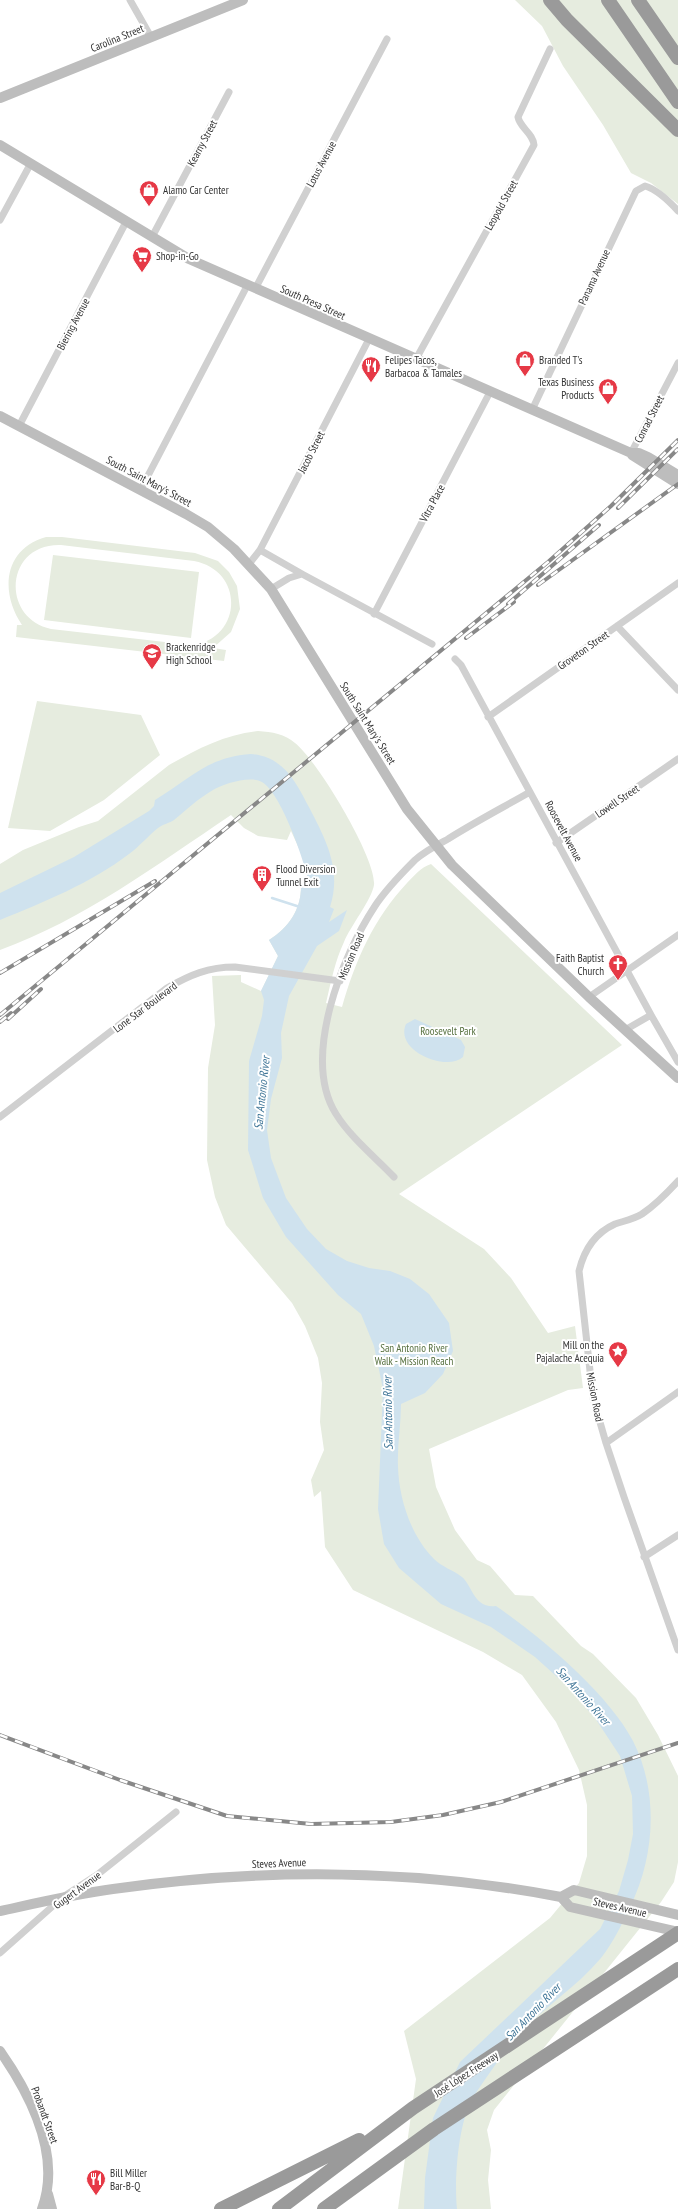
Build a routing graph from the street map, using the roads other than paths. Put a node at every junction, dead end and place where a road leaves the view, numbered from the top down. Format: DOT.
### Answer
graph roads {
  1 [pos="130,0"];
  2 [pos="243,0"];
  3 [pos="550,0"];
  4 [pos="608,0"];
  5 [pos="638,0"];
  6 [pos="151,37"];
  7 [pos="387,39"];
  8 [pos="550,49"];
  9 [pos="678,58"];
  10 [pos="229,92"];
  11 [pos="0,98"];
  12 [pos="678,102"];
  13 [pos="678,130"];
  14 [pos="0,145"];
  15 [pos="30,164"];
  16 [pos="678,211"];
  17 [pos="0,220"];
  18 [pos="126,222"];
  19 [pos="152,237"];
  20 [pos="251,288"];
  21 [pos="369,339"];
  22 [pos="416,360"];
  23 [pos="678,363"];
  24 [pos="490,392"];
  25 [pos="532,410"];
  26 [pos="0,416"];
  27 [pos="19,426"];
  28 [pos="631,453"];
  29 [pos="678,475"];
  30 [pos="678,484"];
  31 [pos="141,489"];
  32 [pos="260,550"];
  33 [pos="249,564"];
  34 [pos="302,574"];
  35 [pos="678,583"];
  36 [pos="270,589"];
  37 [pos="374,614"];
  38 [pos="617,626"];
  39 [pos="432,644"];
  40 [pos="455,659"];
  41 [pos="678,690"];
  42 [pos="488,717"];
  43 [pos="678,759"];
  44 [pos="530,792"];
  45 [pos="556,843"];
  46 [pos="436,846"];
  47 [pos="678,935"];
  48 [pos="626,971"];
  49 [pos="340,981"];
  50 [pos="590,997"];
  51 [pos="651,1015"];
  52 [pos="625,1030"];
  53 [pos="678,1062"];
  54 [pos="678,1078"];
  55 [pos="0,1117"];
  56 [pos="394,1177"];
  57 [pos="678,1181"];
  58 [pos="678,1392"];
  59 [pos="606,1443"];
  60 [pos="678,1535"];
  61 [pos="644,1557"];
  62 [pos="678,1650"];
  63 [pos="176,1812"];
  64 [pos="63,1897"];
  65 [pos="561,1897"];
  66 [pos="0,1911"];
  67 [pos="678,1916"];
  68 [pos="678,1933"];
  69 [pos="0,1953"];
  70 [pos="678,1969"];
  71 [pos="0,2051"];
  72 [pos="395,2121"];
  73 [pos="362,2180"];
  74 [pos="48,2194"];
  75 [pos="42,2209"];
  76 [pos="52,2209"];
  77 [pos="221,2209"];
  78 [pos="279,2209"];
  79 [pos="324,2209"];
  80 [pos="341,2209"];
  1 -- 6 [label="street"];
  2 -- 6 [label="main road, Carolina Street"];
  3 -- 13 [label="highway"];
  4 -- 12 [label="highway"];
  5 -- 9 [label="highway"];
  6 -- 11 [label="main road, Carolina Street"];
  7 -- 20 [label="street, Lotus Avenue"];
  8 -- 22 [label="street, Leopold Street"];
  10 -- 19 [label="street, Kearny Street"];
  14 -- 15 [label="main road, South Presa Street"];
  15 -- 17 [label="street"];
  15 -- 18 [label="main road, South Presa Street"];
  16 -- 25 [label="street, Panama Avenue"];
  18 -- 19 [label="main road, South Presa Street"];
  18 -- 27 [label="street, Biering Avenue"];
  19 -- 20 [label="main road, South Presa Street"];
  20 -- 21 [label="main road, South Presa Street"];
  20 -- 31 [label="street, Lotus Avenue"];
  21 -- 22 [label="main road, South Presa Street"];
  21 -- 32 [label="street, Jacob Street"];
  22 -- 24 [label="main road, South Presa Street"];
  23 -- 28 [label="street, Conrad Street"];
  24 -- 25 [label="main road, South Presa Street"];
  24 -- 37 [label="street, Vitra Place"];
  25 -- 28 [label="main road, South Presa Street"];
  26 -- 27 [label="main road, South Saint Mary's Street"];
  27 -- 31 [label="main road, South Saint Mary's Street"];
  28 -- 29 [label="main road, South Presa Street"];
  28 -- 30 [label="main road, South Presa Street"];
  31 -- 33 [label="main road, South Saint Mary's Street"];
  32 -- 33 [label="street, Jacob Street"];
  32 -- 34 [label="street"];
  33 -- 36 [label="main road, South Saint Mary's Street"];
  34 -- 36 [label="street"];
  34 -- 37 [label="street"];
  35 -- 38 [label="street, Groveton Street"];
  36 -- 46 [label="main road, South Saint Mary's Street"];
  37 -- 39 [label="street"];
  38 -- 41 [label="street"];
  38 -- 42 [label="street, Groveton Street"];
  40 -- 42 [label="street, Roosevelt Avenue"];
  42 -- 44 [label="street, Roosevelt Avenue"];
  43 -- 45 [label="street, Lowell Street"];
  44 -- 45 [label="street, Roosevelt Avenue"];
  44 -- 46 [label="street, Mission Road"];
  45 -- 48 [label="street, Roosevelt Avenue"];
  46 -- 49 [label="street, Mission Road"];
  46 -- 50 [label="main road"];
  47 -- 48 [label="street"];
  48 -- 50 [label="street"];
  48 -- 51 [label="street, Roosevelt Avenue"];
  49 -- 55 [label="street, Lone Star Boulevard"];
  49 -- 56 [label="street, Mission Road"];
  50 -- 52 [label="main road"];
  51 -- 52 [label="street"];
  51 -- 53 [label="street, Roosevelt Avenue"];
  52 -- 54 [label="main road"];
  57 -- 59 [label="street, Mission Road"];
  58 -- 59 [label="street"];
  59 -- 61 [label="street, Mission Road"];
  60 -- 61 [label="street"];
  61 -- 62 [label="street, Mission Road"];
  63 -- 64 [label="street, Gugert Avenue"];
  64 -- 65 [label="main road, Steves Avenue"];
  64 -- 66 [label="main road, Steves Avenue"];
  64 -- 69 [label="street, Gugert Avenue"];
  65 -- 67 [label="main road, Steves Avenue"];
  65 -- 68 [label="main road, Steves Avenue"];
  68 -- 72 [label="highway, José López Freeway"];
  70 -- 73 [label="highway"];
  71 -- 74 [label="main road, Probandt Street"];
  72 -- 77 [label="highway"];
  72 -- 78 [label="highway, José López Freeway"];
  73 -- 79 [label="highway"];
  73 -- 80 [label="highway"];
  74 -- 75 [label="main road, Probandt Street"];
  74 -- 76 [label="main road, Probandt Street"];
}
